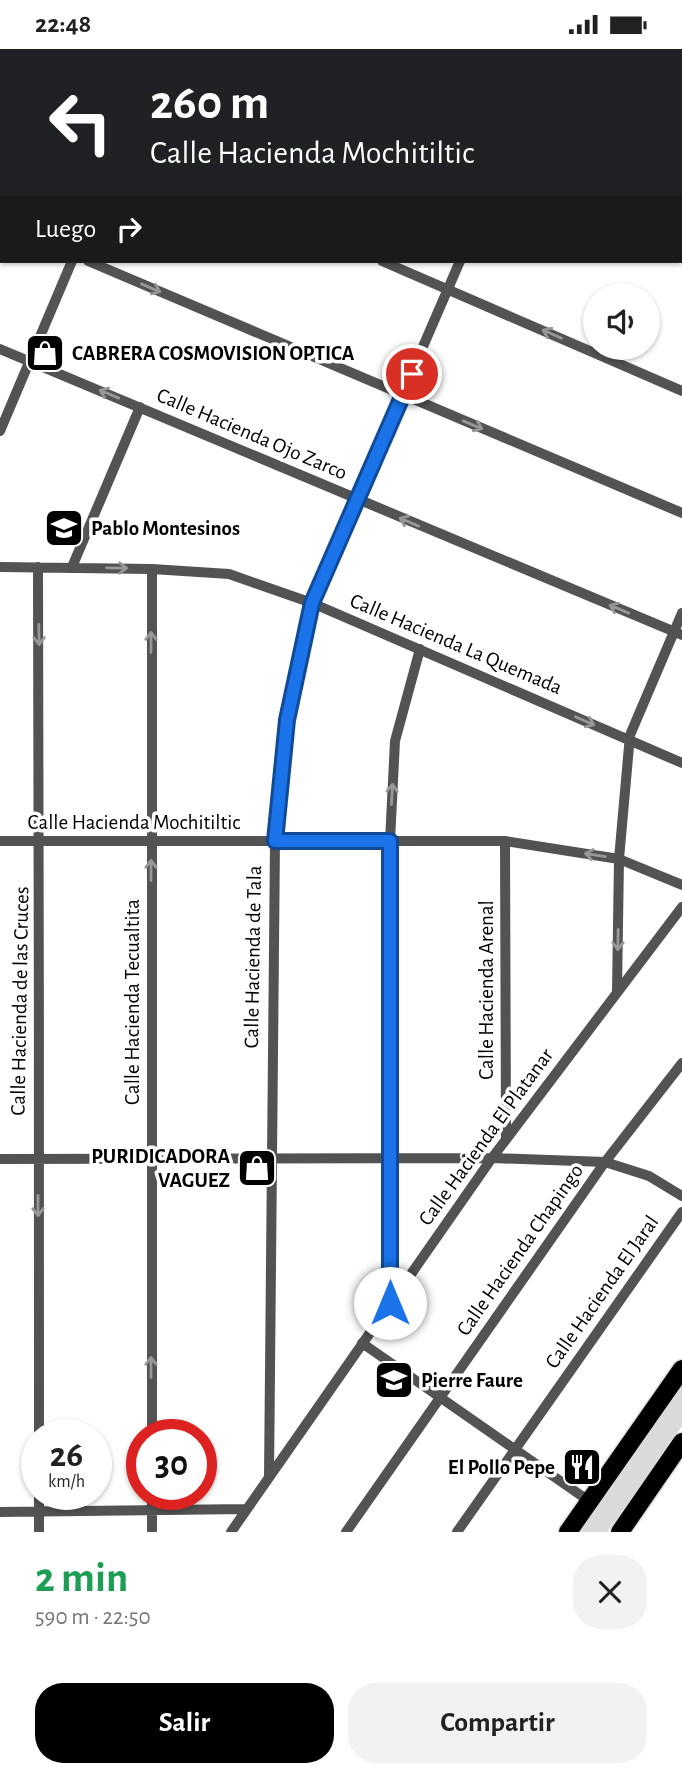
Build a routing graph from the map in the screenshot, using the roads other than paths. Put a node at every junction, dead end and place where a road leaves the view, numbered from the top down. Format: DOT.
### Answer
graph roads {
  1 [pos="71,263"];
  2 [pos="93,263"];
  3 [pos="387,263"];
  4 [pos="459,263"];
  5 [pos="449,289"];
  6 [pos="0,349"];
  7 [pos="29,360"];
  8 [pos="682,391"];
  9 [pos="402,395"];
  10 [pos="140,407"];
  11 [pos="0,431"];
  12 [pos="356,500"];
  13 [pos="682,513"];
  14 [pos="0,567"];
  15 [pos="38,567"];
  16 [pos="72,567"];
  17 [pos="152,569"];
  18 [pos="312,603"];
  19 [pos="682,613"];
  20 [pos="678,634"];
  21 [pos="420,649"];
  22 [pos="629,740"];
  23 [pos="682,763"];
  24 [pos="0,841"];
  25 [pos="41,841"];
  26 [pos="275,841"];
  27 [pos="390,841"];
  28 [pos="505,841"];
  29 [pos="151,842"];
  30 [pos="619,859"];
  31 [pos="682,885"];
  32 [pos="682,907"];
  33 [pos="617,992"];
  34 [pos="682,1063"];
  35 [pos="506,1139"];
  36 [pos="492,1158"];
  37 [pos="0,1159"];
  38 [pos="37,1159"];
  39 [pos="272,1159"];
  40 [pos="390,1159"];
  41 [pos="151,1160"];
  42 [pos="605,1162"];
  43 [pos="682,1196"];
  44 [pos="682,1212"];
  45 [pos="390,1303"];
  46 [pos="362,1343"];
  47 [pos="682,1369"];
  48 [pos="441,1398"];
  49 [pos="39,1419"];
  50 [pos="152,1419"];
  51 [pos="682,1443"];
  52 [pos="514,1449"];
  53 [pos="269,1477"];
  54 [pos="589,1501"];
  55 [pos="217,1509"];
  56 [pos="247,1509"];
  57 [pos="152,1510"];
  58 [pos="39,1511"];
  59 [pos="0,1512"];
  60 [pos="39,1532"];
  61 [pos="152,1532"];
  62 [pos="231,1532"];
  63 [pos="346,1532"];
  64 [pos="457,1532"];
  65 [pos="568,1532"];
  66 [pos="620,1532"];
  1 -- 7 [label="street"];
  2 -- 9 [label="street, one-way"];
  3 -- 5 [label="street"];
  4 -- 5 [label="street, Calle Hacienda de Tala"];
  8 -- 5 [label="street, one-way"];
  5 -- 9 [label="street, Calle Hacienda de Tala"];
  6 -- 7 [label="street, Calle Hacienda Ojo Zarco"];
  10 -- 7 [label="street, Calle Hacienda Ojo Zarco, one-way"];
  7 -- 11 [label="street"];
  9 -- 12 [label="street, Calle Hacienda de Tala"];
  9 -- 13 [label="street, one-way"];
  10 -- 12 [label="street, Calle Hacienda Ojo Zarco"];
  10 -- 16 [label="street"];
  12 -- 18 [label="street, Calle Hacienda de Tala"];
  20 -- 12 [label="street, Calle Hacienda Ojo Zarco, one-way"];
  14 -- 15 [label="street, Calle Hacienda La Quemada"];
  15 -- 16 [label="street, Calle Hacienda La Quemada"];
  15 -- 25 [label="street, Calle Hacienda de las Cruces, one-way"];
  16 -- 17 [label="street, Calle Hacienda La Quemada, one-way"];
  17 -- 18 [label="street, Calle Hacienda La Quemada"];
  29 -- 17 [label="street, Calle Hacienda Tecualtita, one-way"];
  18 -- 21 [label="street, Calle Hacienda La Quemada"];
  18 -- 26 [label="street, Calle Hacienda de Tala"];
  19 -- 20 [label="street"];
  20 -- 22 [label="street"];
  21 -- 22 [label="street, Calle Hacienda La Quemada, one-way"];
  27 -- 21 [label="street, one-way"];
  22 -- 23 [label="street, Calle Hacienda La Quemada"];
  22 -- 30 [label="street"];
  24 -- 25 [label="street, Calle Hacienda Mochitiltic"];
  25 -- 29 [label="street, Calle Hacienda Mochitiltic"];
  25 -- 38 [label="street, Calle Hacienda de las Cruces"];
  26 -- 27 [label="street, Calle Hacienda Mochitiltic"];
  26 -- 29 [label="street, Calle Hacienda Mochitiltic"];
  26 -- 39 [label="street, Calle Hacienda de Tala"];
  27 -- 28 [label="street, Calle Hacienda Mochitiltic"];
  27 -- 40 [label="street"];
  30 -- 28 [label="street, Calle Hacienda Mochitiltic, one-way"];
  28 -- 35 [label="street, Calle Hacienda Arenal"];
  41 -- 29 [label="street, Calle Hacienda Tecualtita, one-way"];
  30 -- 31 [label="street, Calle Hacienda Mochitiltic"];
  30 -- 33 [label="street, one-way"];
  32 -- 33 [label="street, Calle Hacienda El Platanar"];
  33 -- 35 [label="street, Calle Hacienda El Platanar"];
  34 -- 42 [label="street, Calle Hacienda Chapingo"];
  35 -- 36 [label="street, Calle Hacienda El Platanar"];
  36 -- 40 [label="street"];
  36 -- 42 [label="street"];
  36 -- 45 [label="street, Calle Hacienda El Platanar"];
  37 -- 38 [label="street"];
  38 -- 41 [label="street"];
  38 -- 49 [label="street, Calle Hacienda de las Cruces, one-way"];
  39 -- 40 [label="street"];
  39 -- 41 [label="street"];
  39 -- 53 [label="street, Calle Hacienda de Tala"];
  40 -- 45 [label="street"];
  50 -- 41 [label="street, Calle Hacienda Tecualtita, one-way"];
  42 -- 43 [label="street"];
  42 -- 48 [label="street, Calle Hacienda Chapingo"];
  44 -- 52 [label="street, Calle Hacienda El Jaral"];
  45 -- 46 [label="street, Calle Hacienda El Platanar"];
  46 -- 48 [label="street"];
  46 -- 53 [label="street, Calle Hacienda El Platanar"];
  47 -- 54 [label="main road"];
  48 -- 52 [label="street"];
  48 -- 63 [label="street, Calle Hacienda Chapingo"];
  51 -- 66 [label="main road"];
  52 -- 54 [label="street"];
  52 -- 64 [label="street, Calle Hacienda El Jaral"];
  53 -- 56 [label="street, Calle Hacienda El Platanar"];
  54 -- 65 [label="main road"];
  55 -- 56 [label="street"];
  56 -- 62 [label="street, Calle Hacienda El Platanar"];
  57 -- 58 [label="street"];
  57 -- 61 [label="street"];
  58 -- 59 [label="street"];
  58 -- 60 [label="street"];
}
